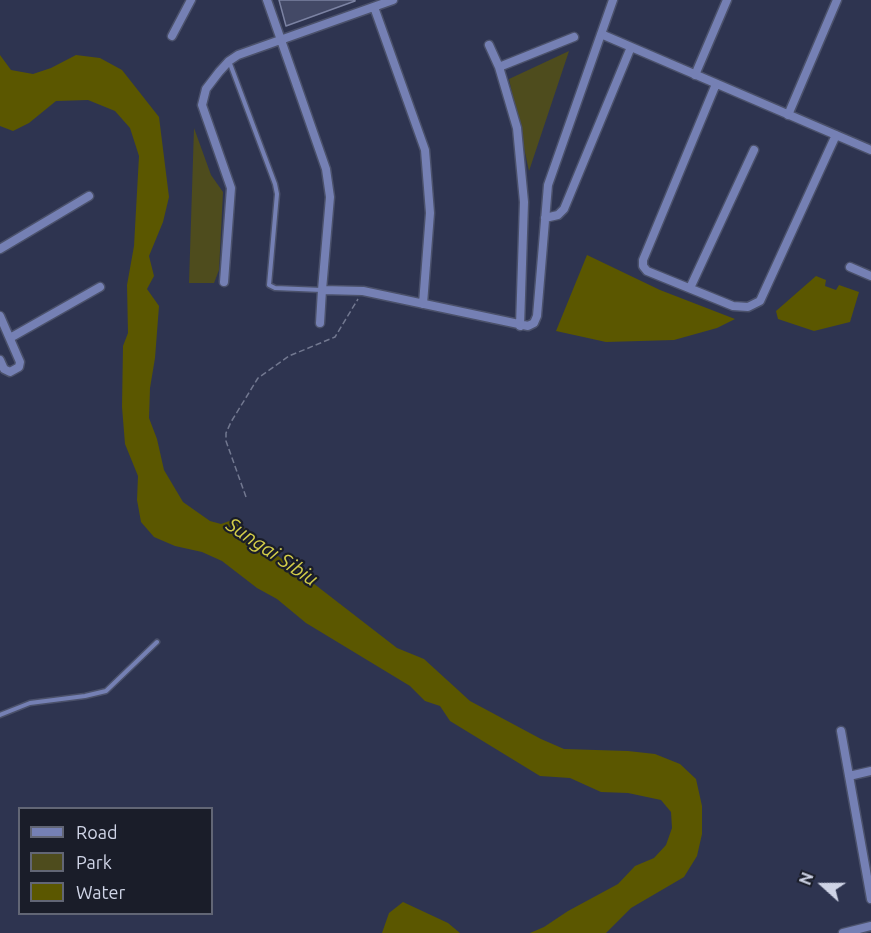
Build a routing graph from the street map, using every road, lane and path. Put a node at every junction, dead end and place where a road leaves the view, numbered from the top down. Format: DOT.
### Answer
graph roads {
  1 [pos="191,0"];
  2 [pos="267,0"];
  3 [pos="393,0"];
  4 [pos="613,0"];
  5 [pos="727,0"];
  6 [pos="837,0"];
  7 [pos="374,7"];
  8 [pos="601,34"];
  9 [pos="172,36"];
  10 [pos="574,37"];
  11 [pos="279,40"];
  12 [pos="489,45"];
  13 [pos="631,47"];
  14 [pos="229,61"];
  15 [pos="499,67"];
  16 [pos="695,75"];
  17 [pos="716,84"];
  18 [pos="788,115"];
  19 [pos="836,135"];
  20 [pos="754,150"];
  21 [pos="871,150"];
  22 [pos="88,196"];
  23 [pos="545,218"];
  24 [pos="0,249"];
  25 [pos="850,267"];
  26 [pos="871,276"];
  27 [pos="224,282"];
  28 [pos="100,287"];
  29 [pos="690,288"];
  30 [pos="322,290"];
  31 [pos="363,291"];
  32 [pos="423,304"];
  33 [pos="0,316"];
  34 [pos="320,323"];
  35 [pos="520,326"];
  36 [pos="10,338"];
  37 [pos="0,360"];
  38 [pos="246,497"];
  39 [pos="157,642"];
  40 [pos="0,715"];
  41 [pos="841,731"];
  42 [pos="871,771"];
  43 [pos="849,776"];
  44 [pos="868,871"];
  45 [pos="871,899"];
  46 [pos="871,926"];
  47 [pos="843,933"];
  1 -- 9 [label="street"];
  2 -- 11 [label="street"];
  3 -- 7 [label="street"];
  4 -- 8 [label="street"];
  5 -- 16 [label="street"];
  6 -- 18 [label="street"];
  7 -- 11 [label="street"];
  7 -- 32 [label="street"];
  8 -- 13 [label="street"];
  8 -- 23 [label="street"];
  10 -- 15 [label="street"];
  11 -- 14 [label="street"];
  11 -- 30 [label="street"];
  12 -- 15 [label="street"];
  13 -- 16 [label="street"];
  13 -- 23 [label="street"];
  14 -- 27 [label="street"];
  14 -- 30 [label="lane"];
  15 -- 35 [label="street"];
  16 -- 17 [label="street"];
  17 -- 18 [label="street"];
  17 -- 29 [label="street"];
  18 -- 19 [label="street"];
  19 -- 21 [label="street"];
  19 -- 29 [label="street"];
  20 -- 29 [label="street"];
  22 -- 24 [label="street"];
  23 -- 35 [label="street"];
  25 -- 26 [label="street"];
  28 -- 36 [label="street"];
  30 -- 31 [label="street"];
  30 -- 34 [label="street"];
  31 -- 32 [label="street"];
  31 -- 38 [label="path"];
  32 -- 35 [label="street"];
  33 -- 36 [label="street"];
  36 -- 37 [label="street"];
  39 -- 40 [label="lane"];
  41 -- 43 [label="street"];
  42 -- 43 [label="street"];
  43 -- 44 [label="street"];
  44 -- 45 [label="street"];
  46 -- 47 [label="street"];
}
